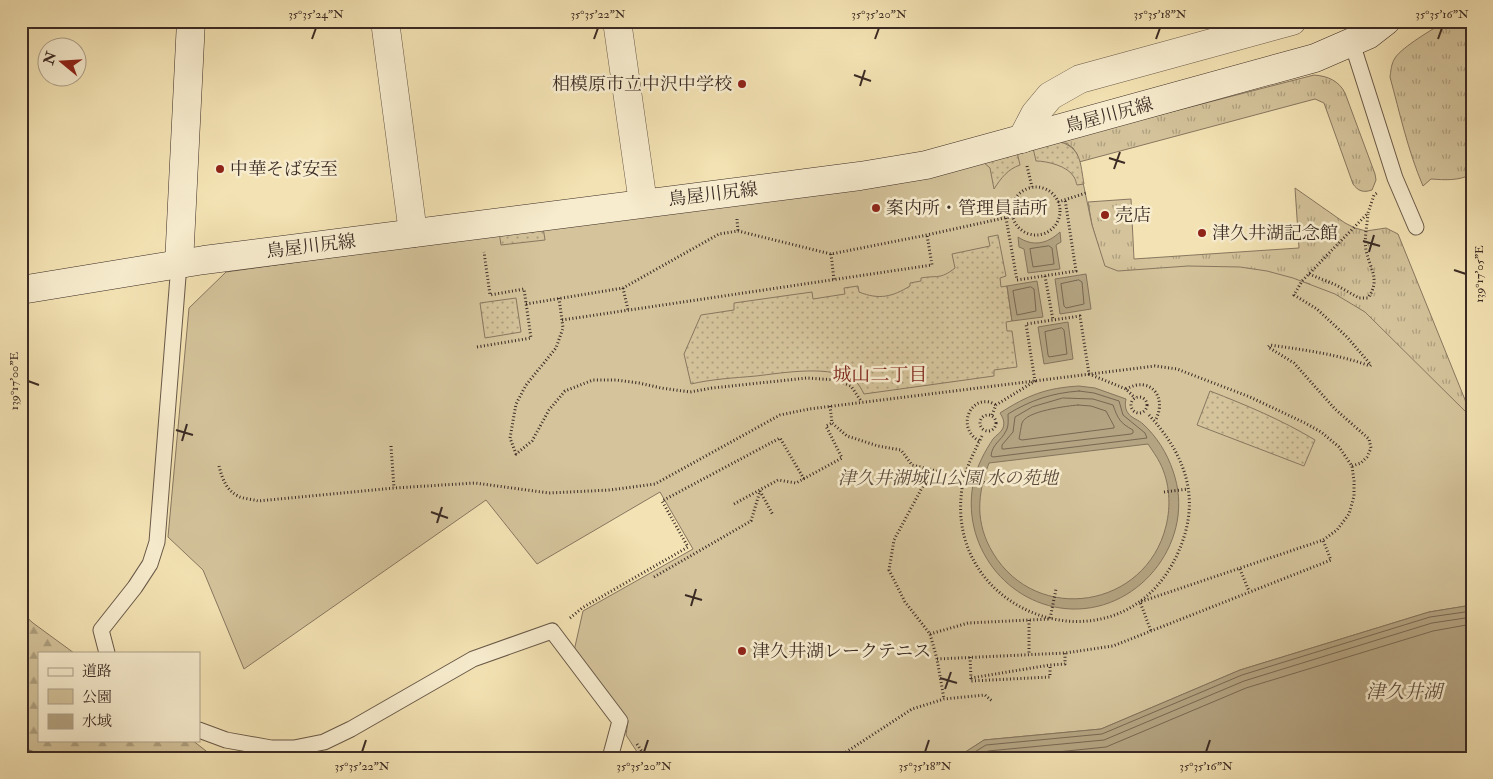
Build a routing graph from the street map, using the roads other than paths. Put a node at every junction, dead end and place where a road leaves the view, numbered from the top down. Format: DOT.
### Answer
graph roads {
  1 [pos="191,21"];
  2 [pos="385,21"];
  3 [pos="617,21"];
  4 [pos="1292,21"];
  5 [pos="1386,21"];
  6 [pos="1352,43"];
  7 [pos="1022,139"];
  8 [pos="643,203"];
  9 [pos="1416,227"];
  10 [pos="413,233"];
  11 [pos="179,264"];
  12 [pos="21,290"];
  13 [pos="107,652"];
  14 [pos="200,730"];
  15 [pos="610,758"];
  1 -- 11 [label="main road"];
  2 -- 10 [label="main road"];
  3 -- 8 [label="main road"];
  4 -- 7 [label="main road"];
  5 -- 6 [label="main road, 鳥屋川尻線"];
  6 -- 7 [label="main road, 鳥屋川尻線"];
  6 -- 9 [label="lane"];
  7 -- 8 [label="main road, 鳥屋川尻線"];
  8 -- 10 [label="main road, 鳥屋川尻線"];
  10 -- 11 [label="main road, 鳥屋川尻線"];
  11 -- 12 [label="main road, 鳥屋川尻線"];
  11 -- 13 [label="lane"];
  14 -- 15 [label="lane"];
}
